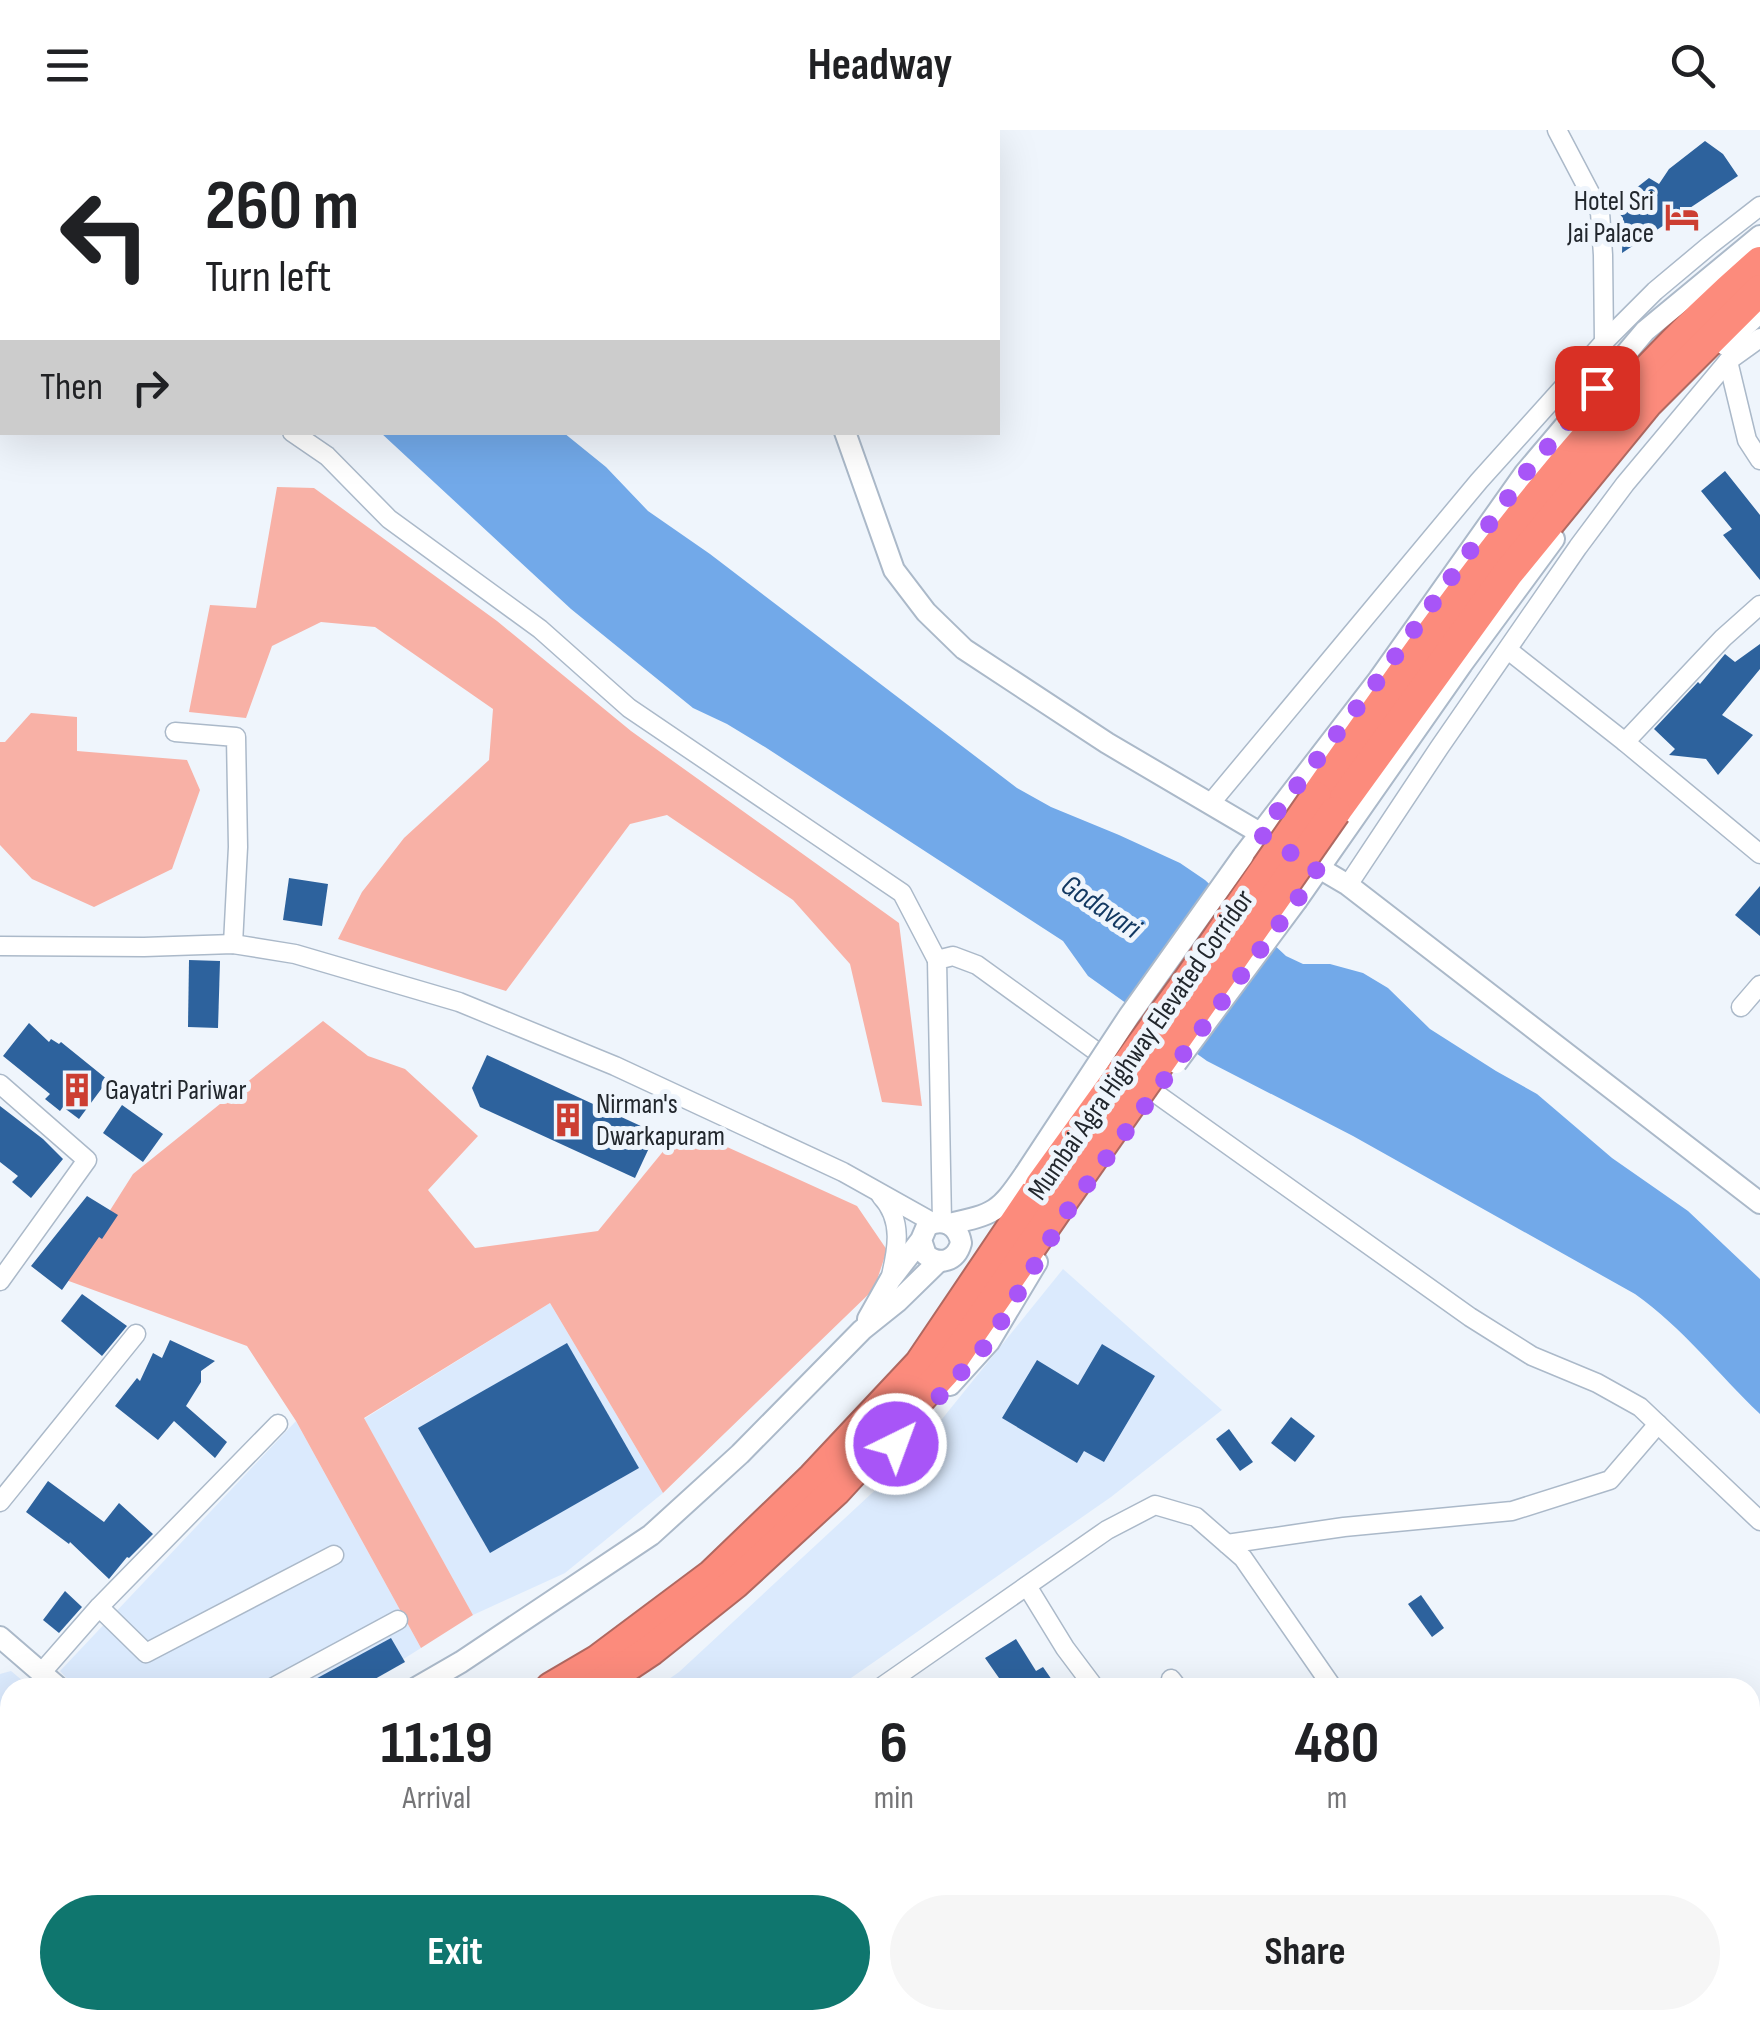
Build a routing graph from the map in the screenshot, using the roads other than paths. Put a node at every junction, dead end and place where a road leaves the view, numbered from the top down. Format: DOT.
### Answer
graph roads {
  1 [pos="1557,130"];
  2 [pos="1760,206"];
  3 [pos="1760,236"];
  4 [pos="1760,262"];
  5 [pos="1760,290"];
  6 [pos="1760,312"];
  7 [pos="1760,338"];
  8 [pos="1604,342"];
  9 [pos="1728,361"];
  10 [pos="296,435"];
  11 [pos="846,435"];
  12 [pos="1760,460"];
  13 [pos="1760,605"];
  14 [pos="1508,650"];
  15 [pos="175,732"];
  16 [pos="1625,742"];
  17 [pos="1210,804"];
  18 [pos="1260,834"];
  19 [pos="1760,854"];
  20 [pos="1317,869"];
  21 [pos="1348,885"];
  22 [pos="232,944"];
  23 [pos="0,946"];
  24 [pos="937,960"];
  25 [pos="1760,984"];
  26 [pos="1741,1006"];
  27 [pos="0,1084"];
  28 [pos="874,1189"];
  29 [pos="1760,1203"];
  30 [pos="894,1218"];
  31 [pos="942,1223"];
  32 [pos="921,1240"];
  33 [pos="940,1261"];
  34 [pos="890,1280"];
  35 [pos="0,1281"];
  36 [pos="862,1330"];
  37 [pos="136,1334"];
  38 [pos="278,1424"];
  39 [pos="1658,1424"];
  40 [pos="0,1502"];
  41 [pos="1760,1521"];
  42 [pos="1227,1544"];
  43 [pos="334,1555"];
  44 [pos="1026,1586"];
  45 [pos="100,1608"];
  46 [pos="398,1620"];
  47 [pos="0,1637"];
  48 [pos="42,1672"];
  49 [pos="48,1678"];
  50 [pos="291,1678"];
  51 [pos="433,1678"];
  52 [pos="568,1678"];
  53 [pos="609,1678"];
  54 [pos="631,1678"];
  55 [pos="894,1678"];
  56 [pos="1087,1678"];
  57 [pos="1326,1678"];
  1 -- 8 [label="street"];
  2 -- 8 [label="street"];
  3 -- 18 [label="street"];
  4 -- 52 [label="highway, Mumbai Agra Highway Elevated Corridor, bridge"];
  5 -- 53 [label="highway, Mumbai Agra Highway Elevated Corridor, bridge"];
  6 -- 20 [label="street"];
  7 -- 9 [label="street"];
  8 -- 17 [label="street"];
  9 -- 12 [label="street"];
  9 -- 14 [label="street"];
  10 -- 24 [label="street"];
  11 -- 17 [label="street"];
  13 -- 16 [label="street"];
  14 -- 16 [label="street"];
  14 -- 21 [label="street"];
  15 -- 22 [label="street"];
  16 -- 19 [label="street"];
  17 -- 18 [label="street"];
  18 -- 20 [label="street"];
  18 -- 31 [label="street, bridge"];
  20 -- 21 [label="street"];
  20 -- 54 [label="street, bridge"];
  21 -- 29 [label="street"];
  22 -- 23 [label="street"];
  22 -- 28 [label="street"];
  24 -- 31 [label="street"];
  24 -- 39 [label="street"];
  25 -- 26 [label="street"];
  27 -- 35 [label="street"];
  28 -- 30 [label="street"];
  28 -- 31 [label="street"];
  30 -- 32 [label="street"];
  30 -- 34 [label="street"];
  31 -- 32 [label="street"];
  31 -- 33 [label="street"];
  32 -- 33 [label="street"];
  32 -- 34 [label="street"];
  33 -- 36 [label="street"];
  34 -- 36 [label="street"];
  36 -- 51 [label="street"];
  37 -- 40 [label="street"];
  38 -- 45 [label="street"];
  39 -- 41 [label="street"];
  39 -- 42 [label="street"];
  42 -- 44 [label="street"];
  42 -- 57 [label="street"];
  43 -- 45 [label="street"];
  44 -- 55 [label="street"];
  44 -- 56 [label="street"];
  45 -- 48 [label="street"];
  46 -- 50 [label="street"];
  47 -- 48 [label="street"];
  48 -- 49 [label="street"];
}
